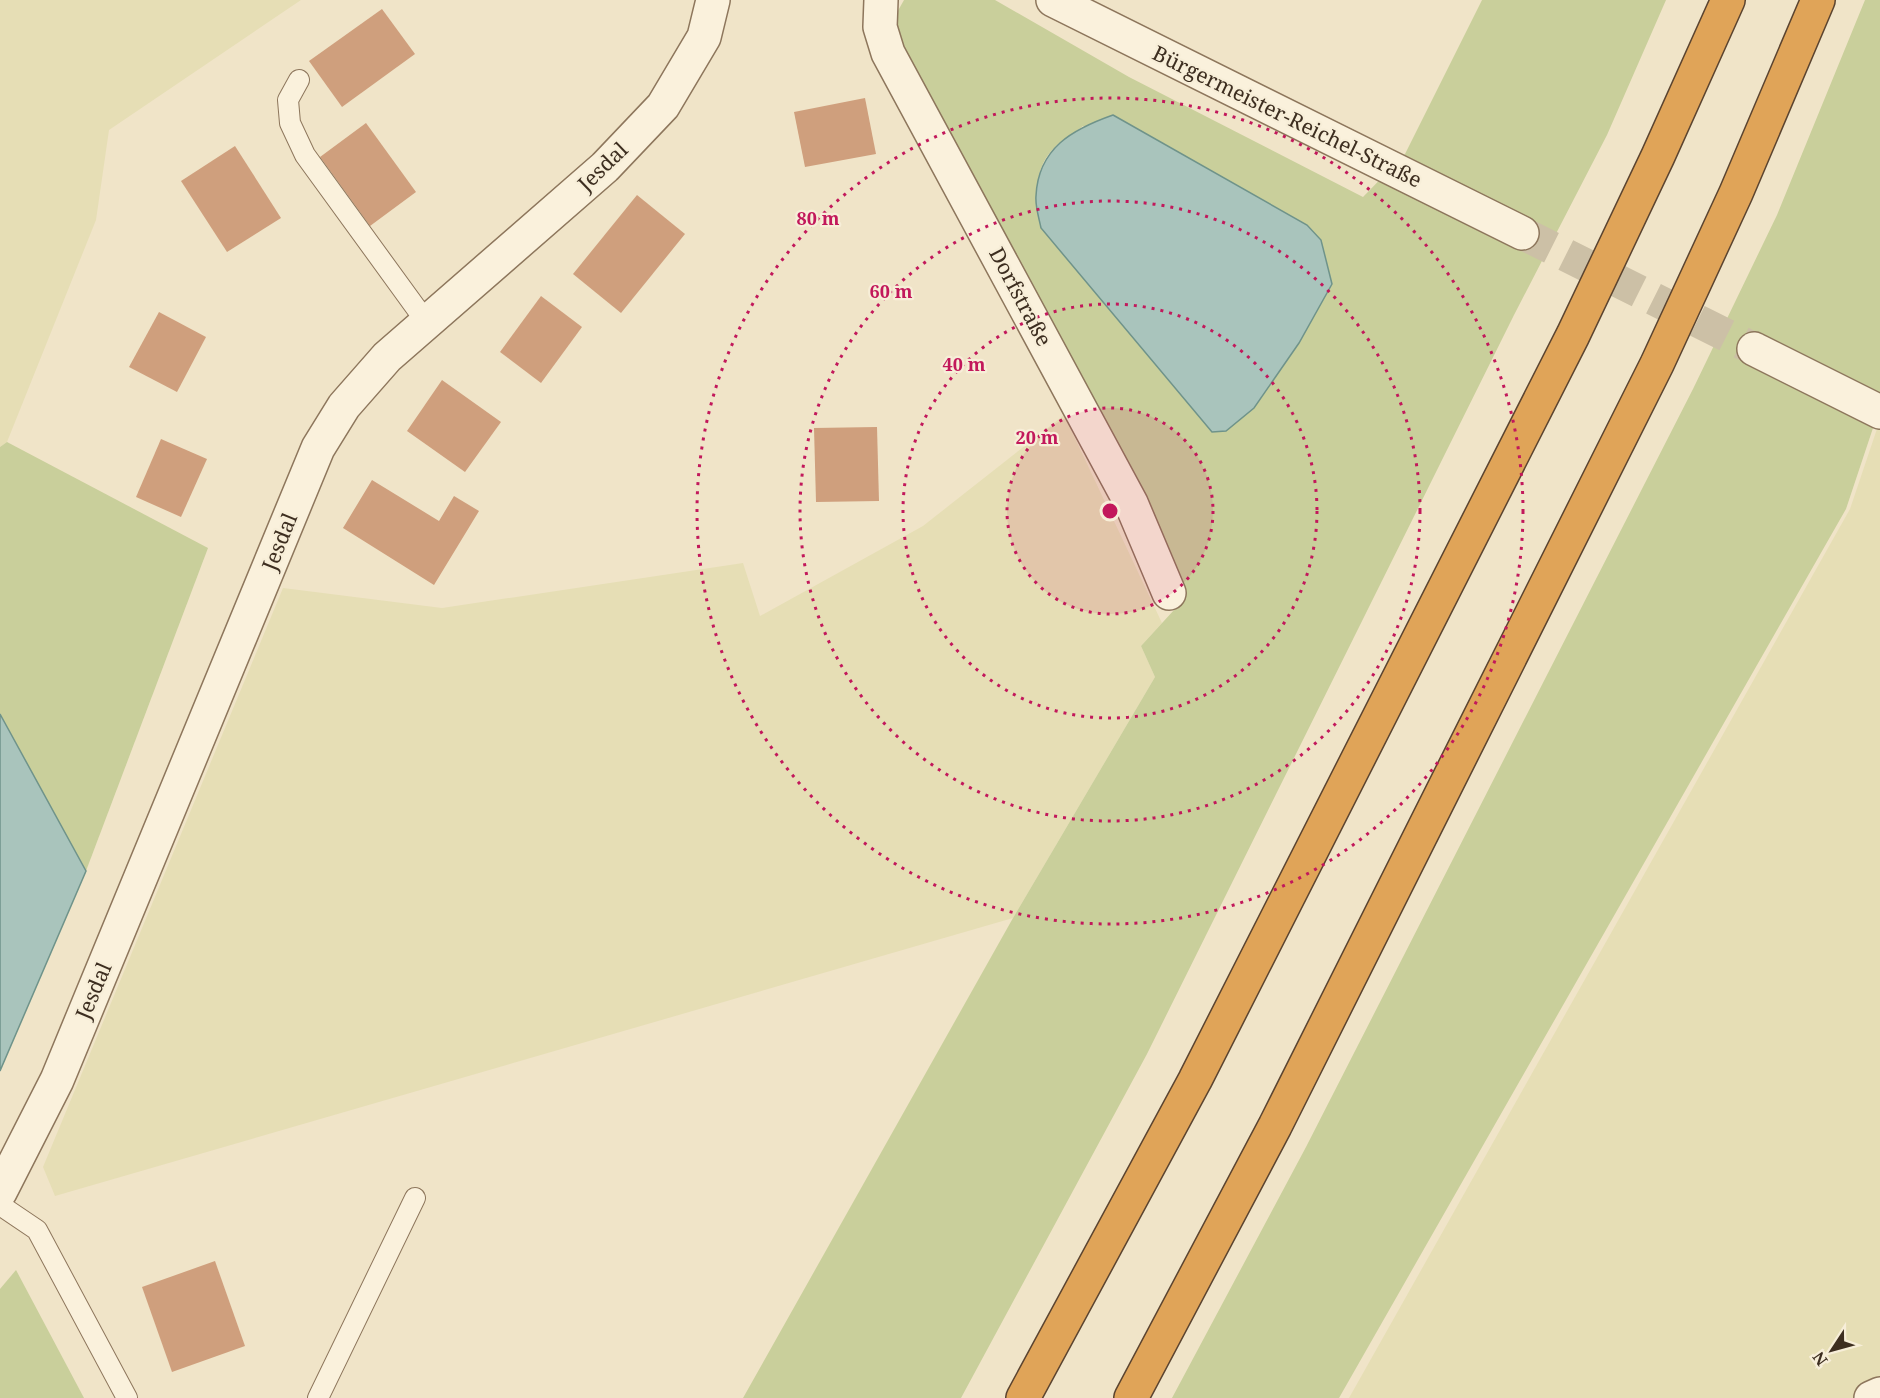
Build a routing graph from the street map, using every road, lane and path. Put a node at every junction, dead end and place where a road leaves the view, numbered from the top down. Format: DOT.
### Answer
graph roads {
  1 [pos="713,0"];
  2 [pos="881,0"];
  3 [pos="1053,0"];
  4 [pos="1728,0"];
  5 [pos="1818,0"];
  6 [pos="299,80"];
  7 [pos="1522,233"];
  8 [pos="427,323"];
  9 [pos="1754,349"];
  10 [pos="1880,412"];
  11 [pos="1169,593"];
  12 [pos="0,1192"];
  13 [pos="415,1198"];
  14 [pos="0,1205"];
  15 [pos="1880,1394"];
  16 [pos="127,1398"];
  17 [pos="318,1398"];
  18 [pos="1023,1398"];
  19 [pos="1131,1398"];
  20 [pos="1871,1398"];
  1 -- 8 [label="street, Jesdal"];
  2 -- 11 [label="street, Dorfstraße"];
  3 -- 7 [label="street, Bürgermeister-Reichel-Straße"];
  4 -- 18 [label="highway"];
  5 -- 19 [label="highway"];
  6 -- 8 [label="lane"];
  8 -- 12 [label="street, Jesdal"];
  9 -- 10 [label="street"];
  13 -- 17 [label="lane"];
  14 -- 16 [label="lane"];
  15 -- 20 [label="street"];
}
